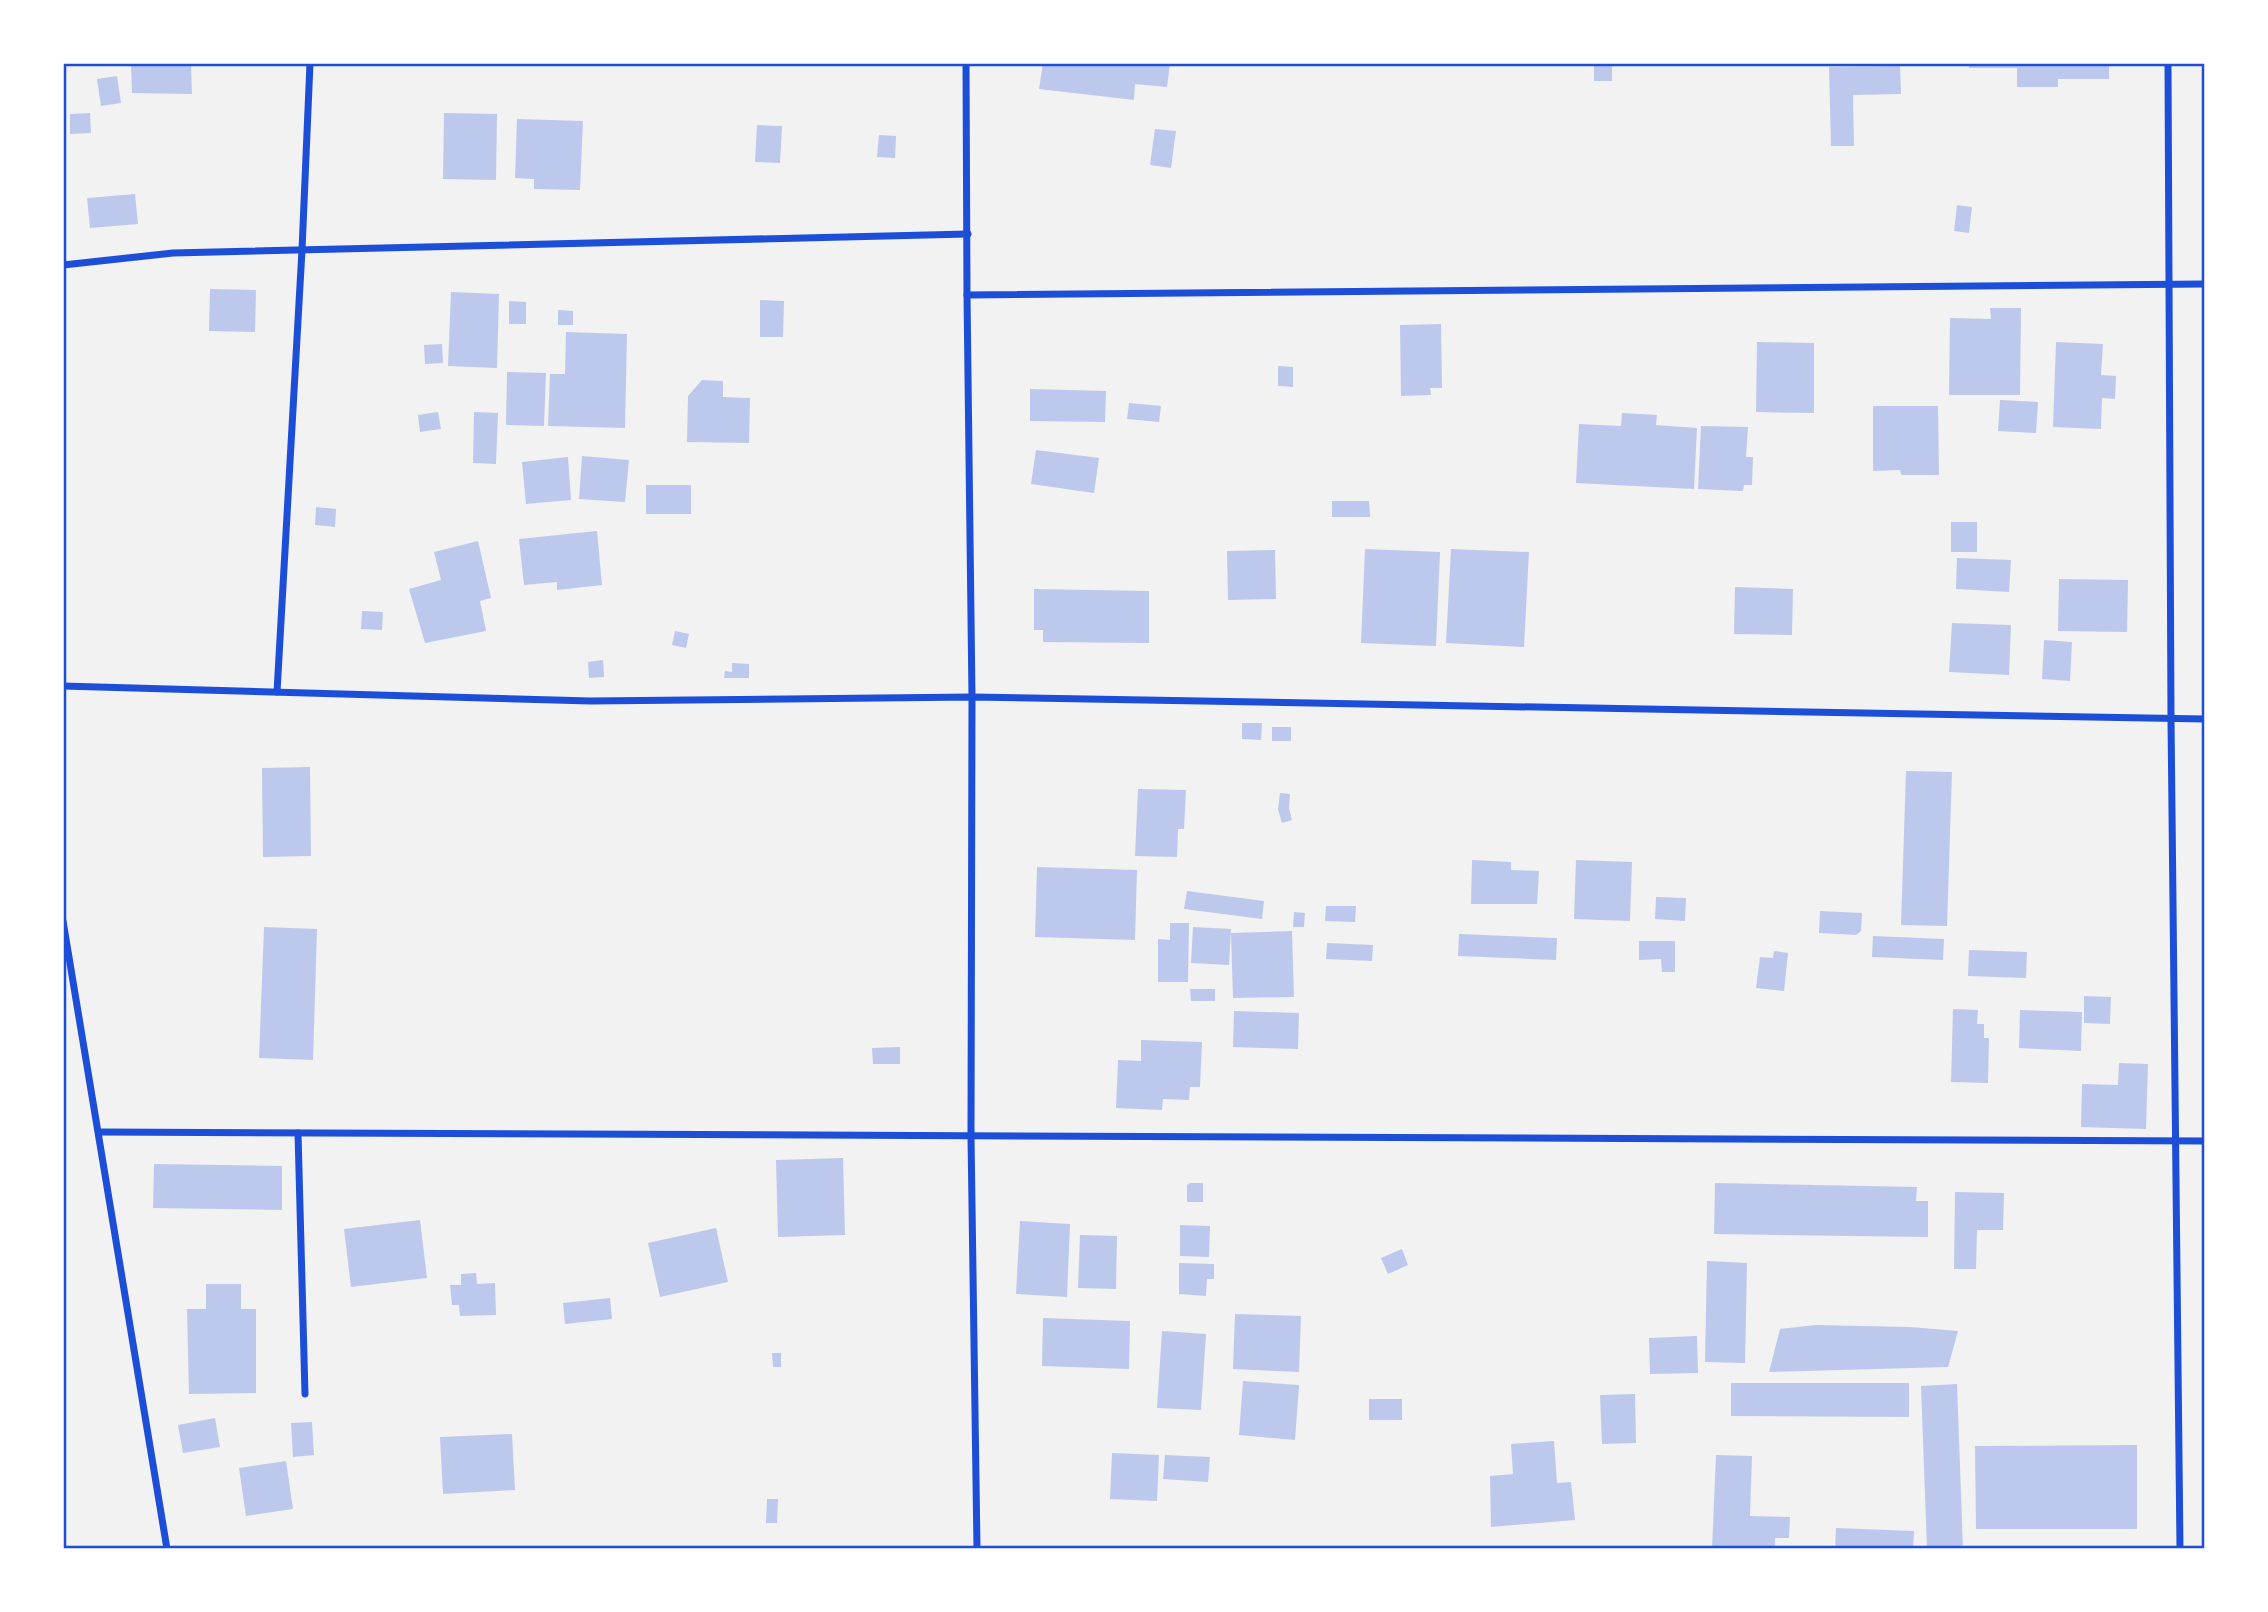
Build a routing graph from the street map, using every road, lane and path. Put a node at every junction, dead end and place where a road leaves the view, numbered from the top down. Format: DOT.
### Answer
graph roads {
  1 [pos="310,63"];
  2 [pos="966,63"];
  3 [pos="2168,63"];
  4 [pos="968,234"];
  5 [pos="302,250"];
  6 [pos="63,265"];
  7 [pos="2205,284"];
  8 [pos="2170,285"];
  9 [pos="967,295"];
  10 [pos="63,686"];
  11 [pos="277,692"];
  12 [pos="972,697"];
  13 [pos="2171,719"];
  14 [pos="2205,719"];
  15 [pos="63,921"];
  16 [pos="99,1132"];
  17 [pos="298,1133"];
  18 [pos="971,1136"];
  19 [pos="2177,1140"];
  20 [pos="2205,1141"];
  21 [pos="306,1394"];
  22 [pos="167,1549"];
  23 [pos="977,1549"];
  24 [pos="2180,1549"];
  1 -- 5 [label="street"];
  2 -- 4 [label="street"];
  3 -- 8 [label="street"];
  4 -- 5 [label="street"];
  4 -- 9 [label="street"];
  5 -- 6 [label="street"];
  5 -- 11 [label="street"];
  7 -- 8 [label="street"];
  8 -- 9 [label="street"];
  8 -- 13 [label="street"];
  9 -- 12 [label="street"];
  10 -- 11 [label="street"];
  11 -- 12 [label="street"];
  12 -- 13 [label="street"];
  12 -- 18 [label="street"];
  13 -- 14 [label="street"];
  13 -- 19 [label="street"];
  15 -- 16 [label="street"];
  16 -- 17 [label="street"];
  16 -- 22 [label="street"];
  17 -- 18 [label="street"];
  17 -- 21 [label="street"];
  18 -- 19 [label="street"];
  18 -- 23 [label="street"];
  19 -- 20 [label="street"];
  19 -- 24 [label="street"];
}
